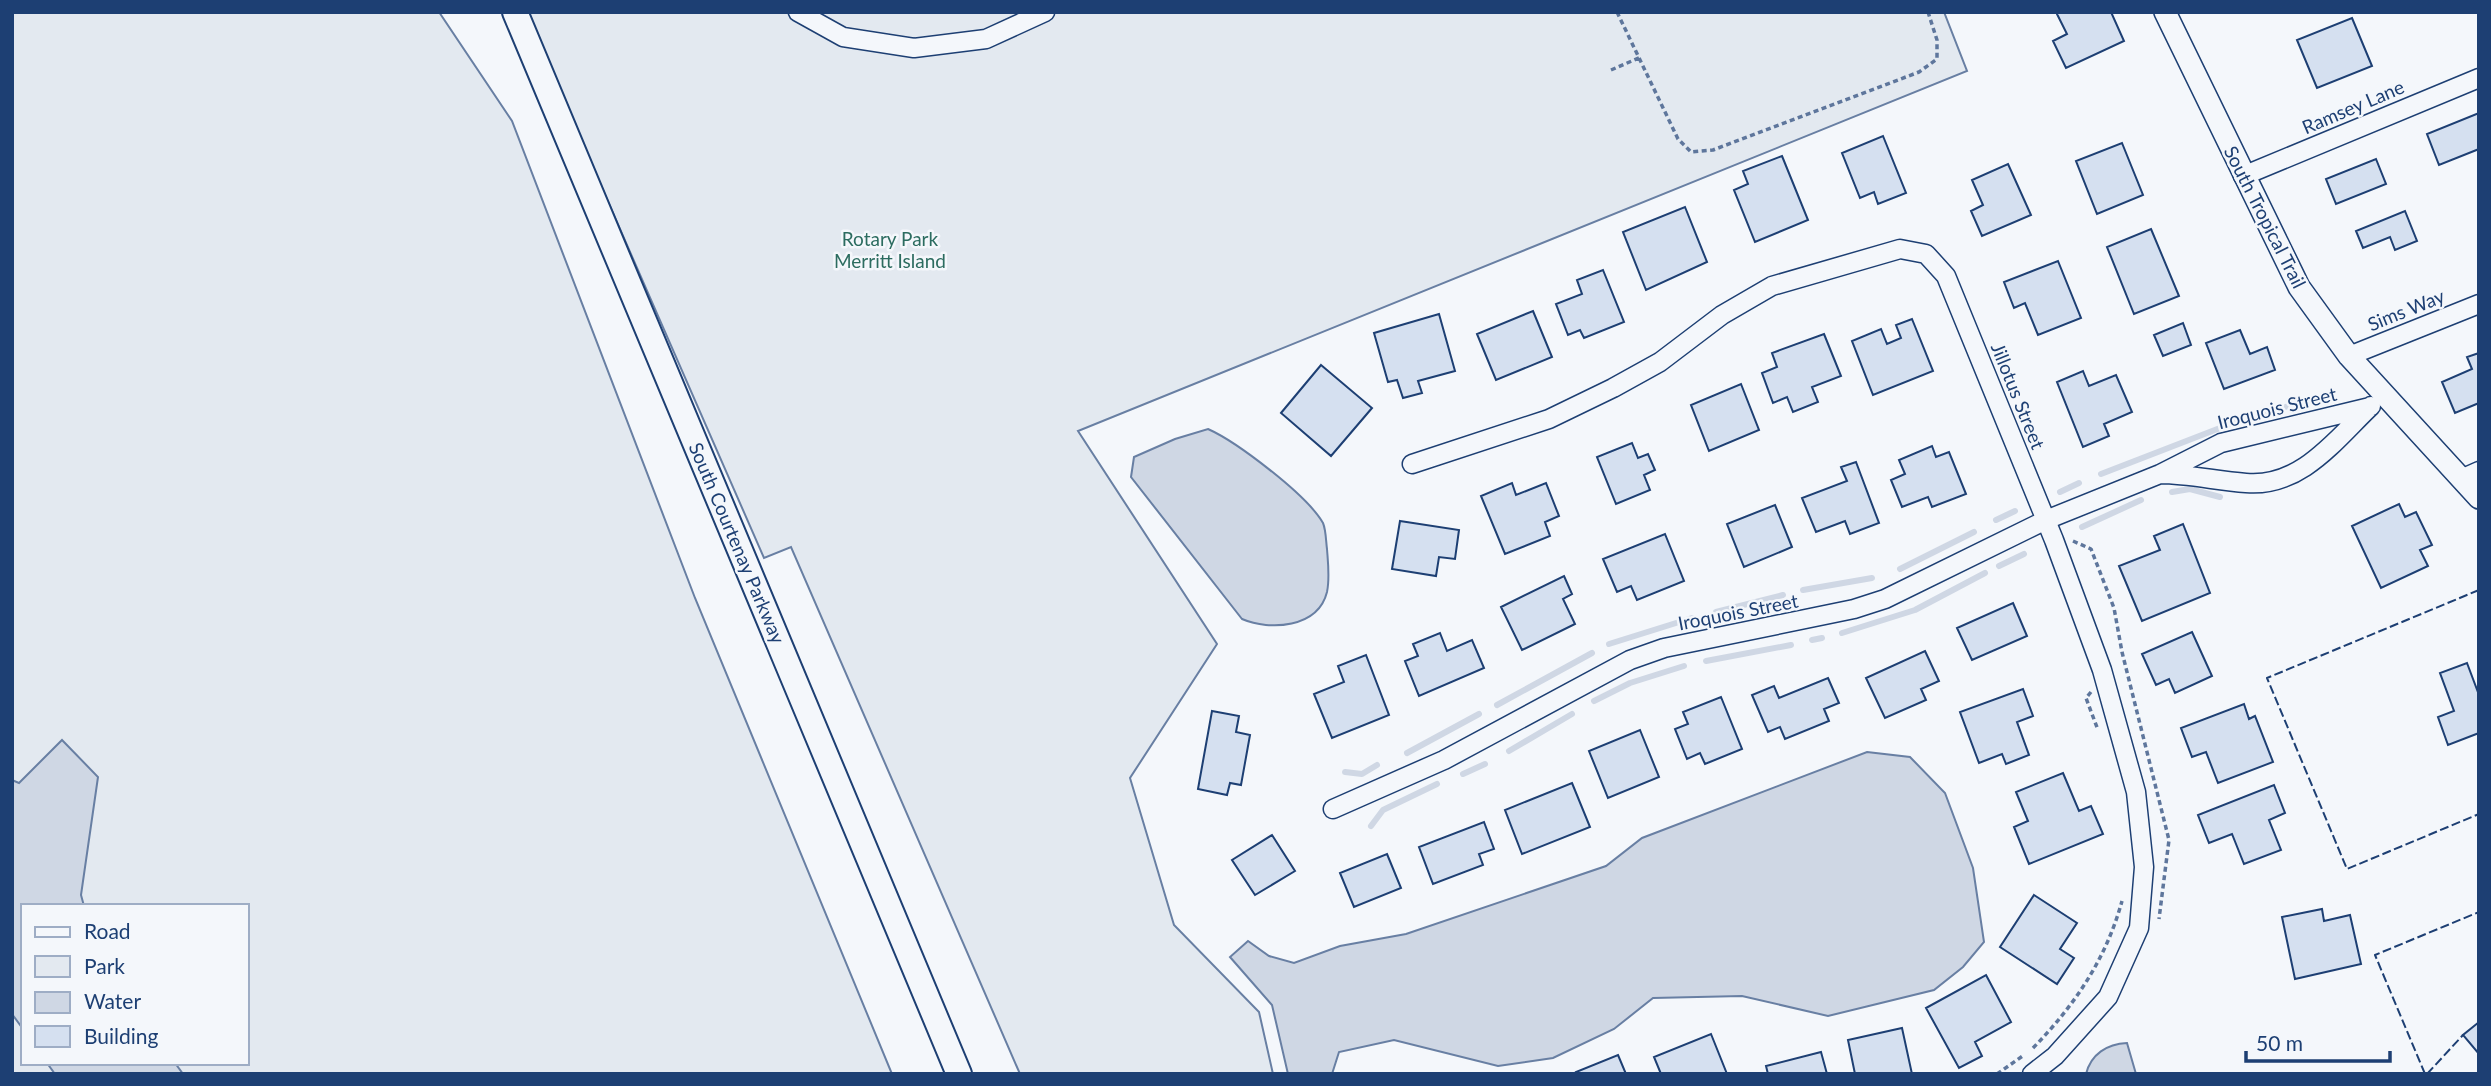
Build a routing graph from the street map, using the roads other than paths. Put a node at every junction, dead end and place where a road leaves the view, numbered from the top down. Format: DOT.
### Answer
graph roads {
  1 [pos="515,12"];
  2 [pos="798,12"];
  3 [pos="1045,12"];
  4 [pos="2165,12"];
  5 [pos="2479,78"];
  6 [pos="2243,176"];
  7 [pos="2479,304"];
  8 [pos="2349,356"];
  9 [pos="2378,401"];
  10 [pos="1412,464"];
  11 [pos="2160,474"];
  12 [pos="2470,475"];
  13 [pos="2479,498"];
  14 [pos="2046,520"];
  15 [pos="1333,809"];
  16 [pos="959,1074"];
  17 [pos="2032,1074"];
  1 -- 16 [label="main road, South Courtenay Parkway"];
  2 -- 3 [label="street"];
  4 -- 6 [label="street, South Tropical Trail"];
  5 -- 6 [label="street, Ramsey Lane"];
  6 -- 8 [label="street, South Tropical Trail"];
  7 -- 8 [label="street, Sims Way"];
  8 -- 9 [label="street, South Tropical Trail"];
  9 -- 11 [label="street, Iroquois Street"];
  9 -- 11 [label="street, Iroquois Street"];
  9 -- 12 [label="street, South Tropical Trail"];
  10 -- 14 [label="street, Jillotus Street"];
  11 -- 14 [label="street, Iroquois Street"];
  12 -- 13 [label="street, South Tropical Trail"];
  14 -- 15 [label="street, Iroquois Street"];
  14 -- 17 [label="street, Jillotus Street"];
}
